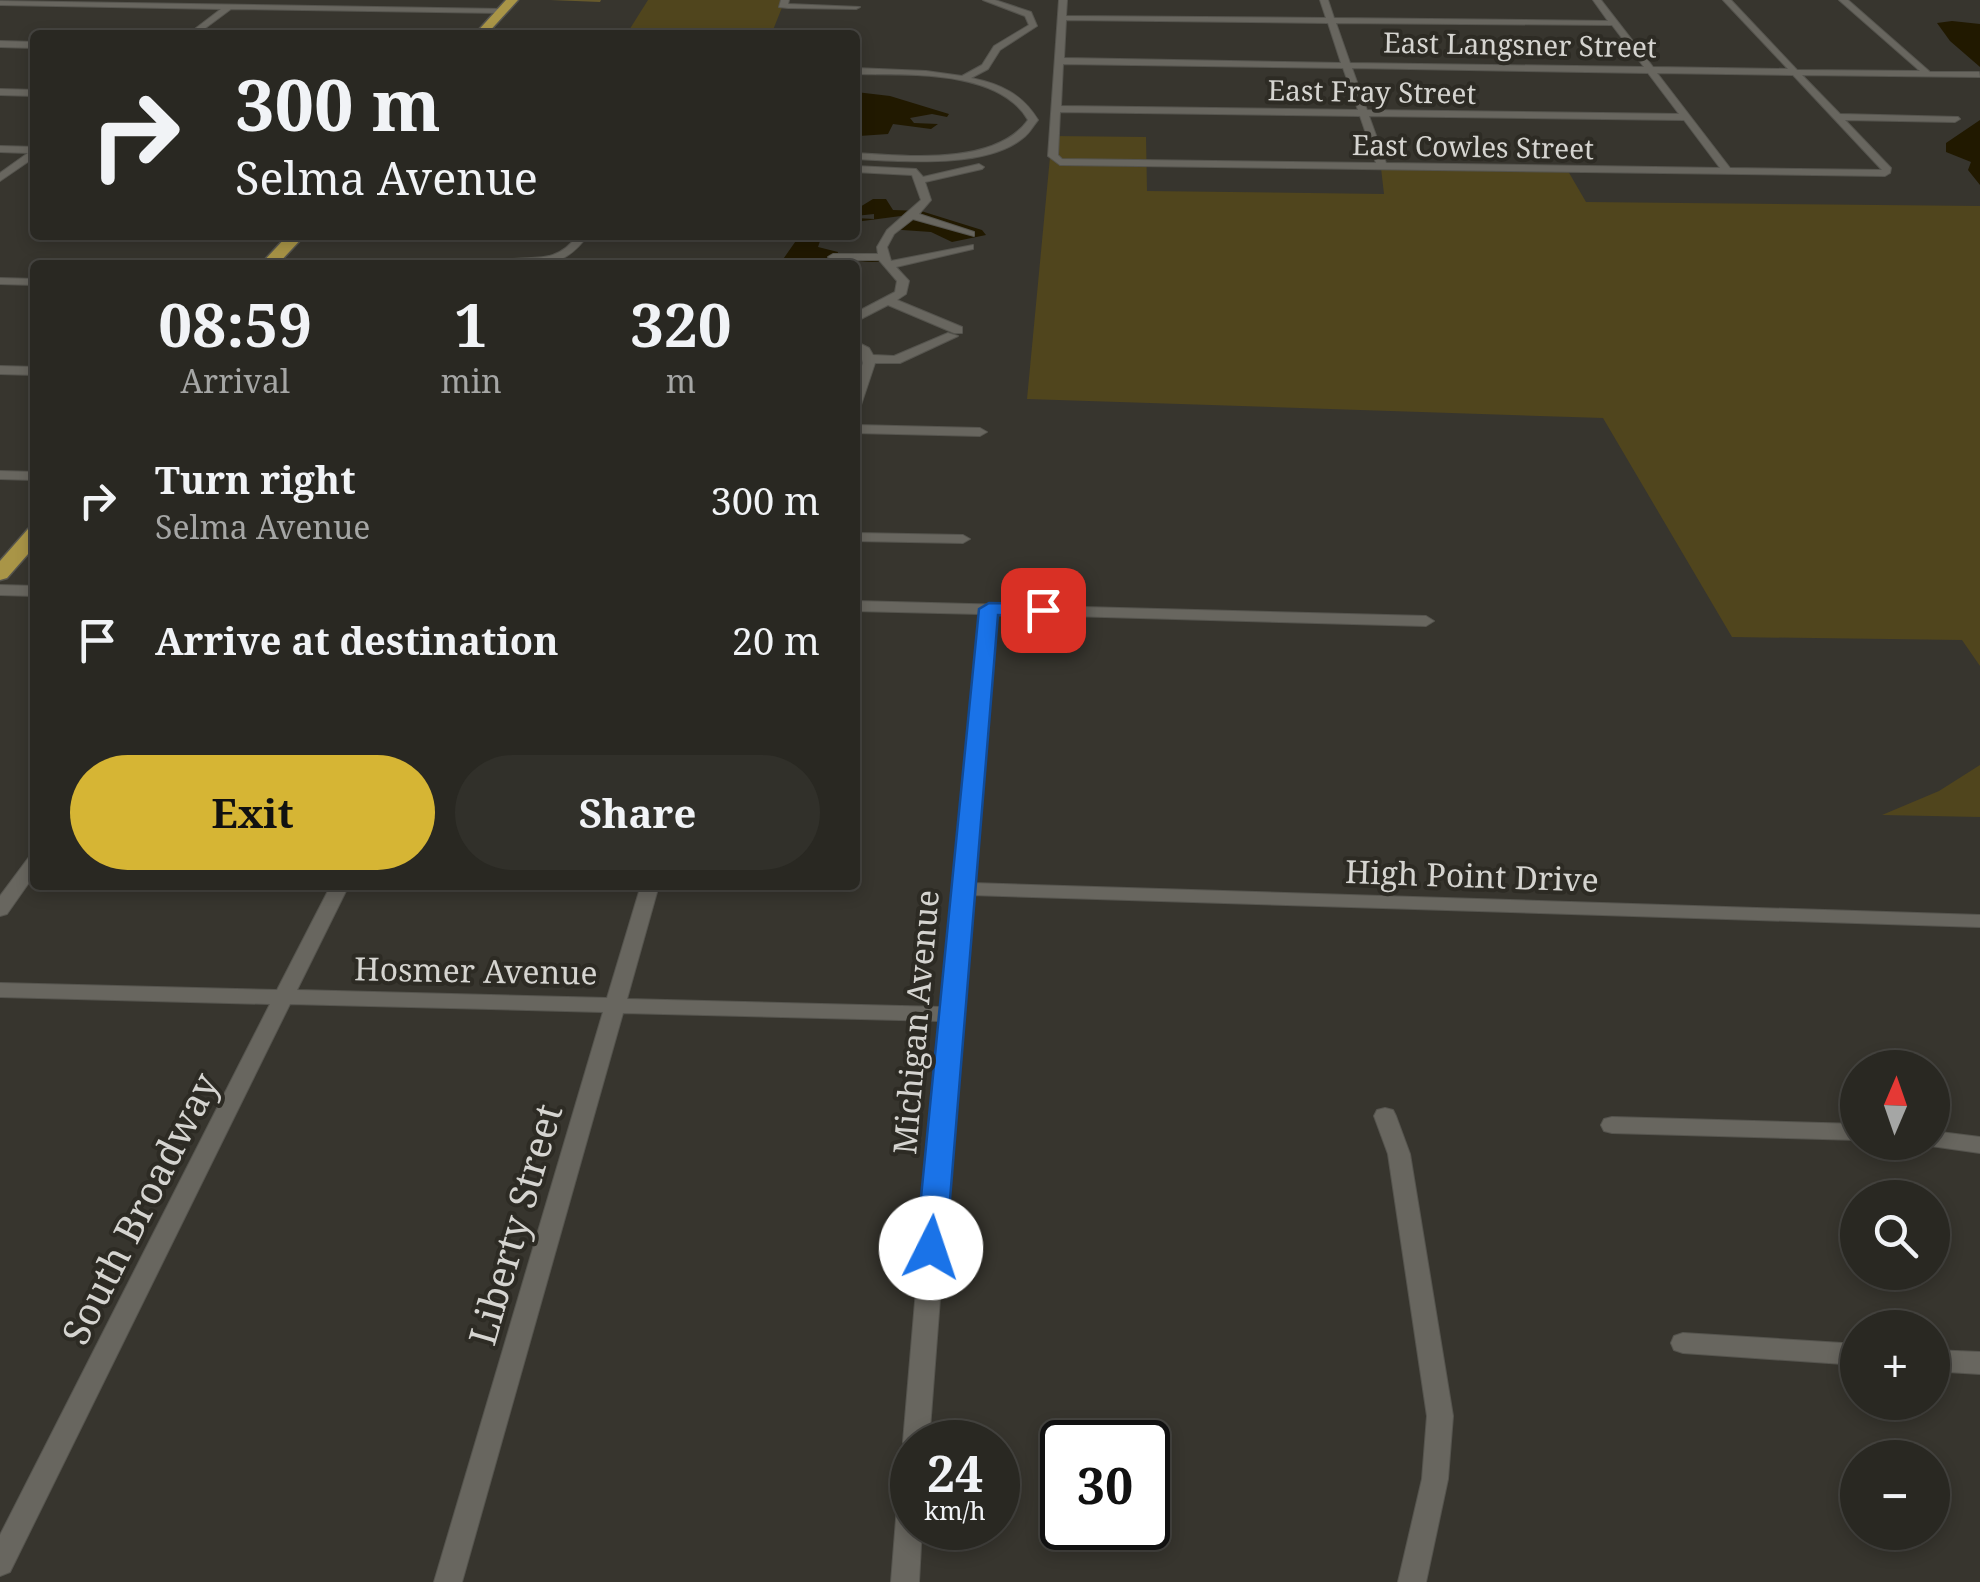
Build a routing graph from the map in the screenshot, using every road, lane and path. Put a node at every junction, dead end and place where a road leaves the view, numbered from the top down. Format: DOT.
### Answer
graph roads {
  1 [pos="238,0"];
  2 [pos="512,0"];
  3 [pos="784,0"];
  4 [pos="987,0"];
  5 [pos="1063,0"];
  6 [pos="1324,0"];
  7 [pos="1596,0"];
  8 [pos="1726,0"];
  9 [pos="1843,0"];
  10 [pos="0,3"];
  11 [pos="229,7"];
  12 [pos="856,7"];
  13 [pos="501,11"];
  14 [pos="1062,18"];
  15 [pos="1330,20"];
  16 [pos="1614,24"];
  17 [pos="198,30"];
  18 [pos="484,30"];
  19 [pos="0,44"];
  20 [pos="30,44"];
  21 [pos="1060,61"];
  22 [pos="1344,64"];
  23 [pos="1649,68"];
  24 [pos="860,71"];
  25 [pos="1791,71"];
  26 [pos="1927,74"];
  27 [pos="1979,75"];
  28 [pos="963,79"];
  29 [pos="0,92"];
  30 [pos="30,92"];
  31 [pos="1056,109"];
  32 [pos="1363,113"];
  33 [pos="1686,117"];
  34 [pos="1836,117"];
  35 [pos="1955,119"];
  36 [pos="0,149"];
  37 [pos="30,151"];
  38 [pos="30,155"];
  39 [pos="860,156"];
  40 [pos="978,167"];
  41 [pos="1382,167"];
  42 [pos="860,170"];
  43 [pos="1729,173"];
  44 [pos="916,176"];
  45 [pos="0,178"];
  46 [pos="911,215"];
  47 [pos="293,240"];
  48 [pos="581,240"];
  49 [pos="833,256"];
  50 [pos="273,260"];
  51 [pos="558,260"];
  52 [pos="886,261"];
  53 [pos="0,281"];
  54 [pos="30,282"];
  55 [pos="889,302"];
  56 [pos="860,316"];
  57 [pos="860,350"];
  58 [pos="868,360"];
  59 [pos="0,370"];
  60 [pos="30,371"];
  61 [pos="860,388"];
  62 [pos="860,429"];
  63 [pos="980,432"];
  64 [pos="0,475"];
  65 [pos="30,476"];
  66 [pos="860,537"];
  67 [pos="963,539"];
  68 [pos="30,540"];
  69 [pos="0,574"];
  70 [pos="0,590"];
  71 [pos="30,591"];
  72 [pos="860,606"];
  73 [pos="989,609"];
  74 [pos="1426,621"];
  75 [pos="30,868"];
  76 [pos="338,890"];
  77 [pos="648,890"];
  78 [pos="962,890"];
  79 [pos="0,910"];
  80 [pos="1980,921"];
  81 [pos="0,990"];
  82 [pos="285,996"];
  83 [pos="614,1004"];
  84 [pos="950,1014"];
  85 [pos="1385,1116"];
  86 [pos="1612,1125"];
  87 [pos="1840,1131"];
  88 [pos="1950,1141"];
  89 [pos="1980,1145"];
  90 [pos="1683,1343"];
  91 [pos="1840,1354"];
  92 [pos="1950,1361"];
  93 [pos="1980,1363"];
  94 [pos="918,1420"];
  95 [pos="907,1550"];
  96 [pos="0,1563"];
  97 [pos="448,1582"];
  98 [pos="904,1582"];
  99 [pos="1412,1582"];
  1 -- 11 [label="street"];
  2 -- 13 [label="main road"];
  3 -- 12 [label="street"];
  4 -- 28 [label="street"];
  5 -- 14 [label="street"];
  6 -- 15 [label="street"];
  7 -- 16 [label="street"];
  8 -- 25 [label="street"];
  9 -- 26 [label="street"];
  10 -- 11 [label="street"];
  11 -- 13 [label="street"];
  11 -- 17 [label="street"];
  13 -- 18 [label="main road"];
  14 -- 15 [label="street"];
  14 -- 21 [label="street"];
  15 -- 16 [label="street"];
  15 -- 22 [label="street"];
  16 -- 23 [label="street"];
  19 -- 20 [label="street"];
  21 -- 22 [label="street, East Langsner Street"];
  21 -- 31 [label="street"];
  22 -- 23 [label="street, East Langsner Street"];
  22 -- 32 [label="street"];
  23 -- 25 [label="street, East Langsner Street"];
  23 -- 33 [label="street"];
  24 -- 28 [label="street"];
  25 -- 26 [label="street, East Langsner Street"];
  25 -- 34 [label="street"];
  26 -- 27 [label="street, East Langsner Street"];
  28 -- 39 [label="street"];
  29 -- 30 [label="street"];
  31 -- 32 [label="street, East Fray Street"];
  31 -- 41 [label="street, East Cowles Street"];
  32 -- 33 [label="street, East Fray Street"];
  32 -- 41 [label="street"];
  33 -- 43 [label="street"];
  34 -- 35 [label="street"];
  34 -- 43 [label="street, East Cowles Street"];
  36 -- 37 [label="street"];
  38 -- 45 [label="street"];
  40 -- 44 [label="street"];
  41 -- 43 [label="street, East Cowles Street"];
  42 -- 44 [label="street"];
  44 -- 46 [label="street"];
  46 -- 52 [label="street"];
  46 -- 52 [label="street"];
  47 -- 50 [label="main road"];
  48 -- 51 [label="street"];
  49 -- 52 [label="street"];
  52 -- 55 [label="street"];
  53 -- 54 [label="street"];
  55 -- 56 [label="street"];
  55 -- 58 [label="street"];
  57 -- 58 [label="street"];
  58 -- 61 [label="street"];
  59 -- 60 [label="street"];
  62 -- 63 [label="street"];
  64 -- 65 [label="street"];
  66 -- 67 [label="street"];
  68 -- 69 [label="main road"];
  70 -- 71 [label="street"];
  72 -- 73 [label="street"];
  73 -- 74 [label="street"];
  73 -- 78 [label="street, Michigan Avenue"];
  75 -- 79 [label="street"];
  76 -- 82 [label="street, South Broadway"];
  77 -- 83 [label="street, Liberty Street"];
  78 -- 80 [label="street, High Point Drive"];
  78 -- 84 [label="street, Michigan Avenue"];
  81 -- 82 [label="street, Hosmer Avenue"];
  82 -- 83 [label="street, Hosmer Avenue"];
  82 -- 96 [label="street, South Broadway"];
  83 -- 84 [label="street, Hosmer Avenue"];
  83 -- 97 [label="street, Liberty Street"];
  84 -- 94 [label="street, Michigan Avenue"];
  85 -- 99 [label="street"];
  86 -- 87 [label="street"];
  88 -- 89 [label="street"];
  90 -- 91 [label="street"];
  92 -- 93 [label="street"];
  95 -- 98 [label="street"];
}
